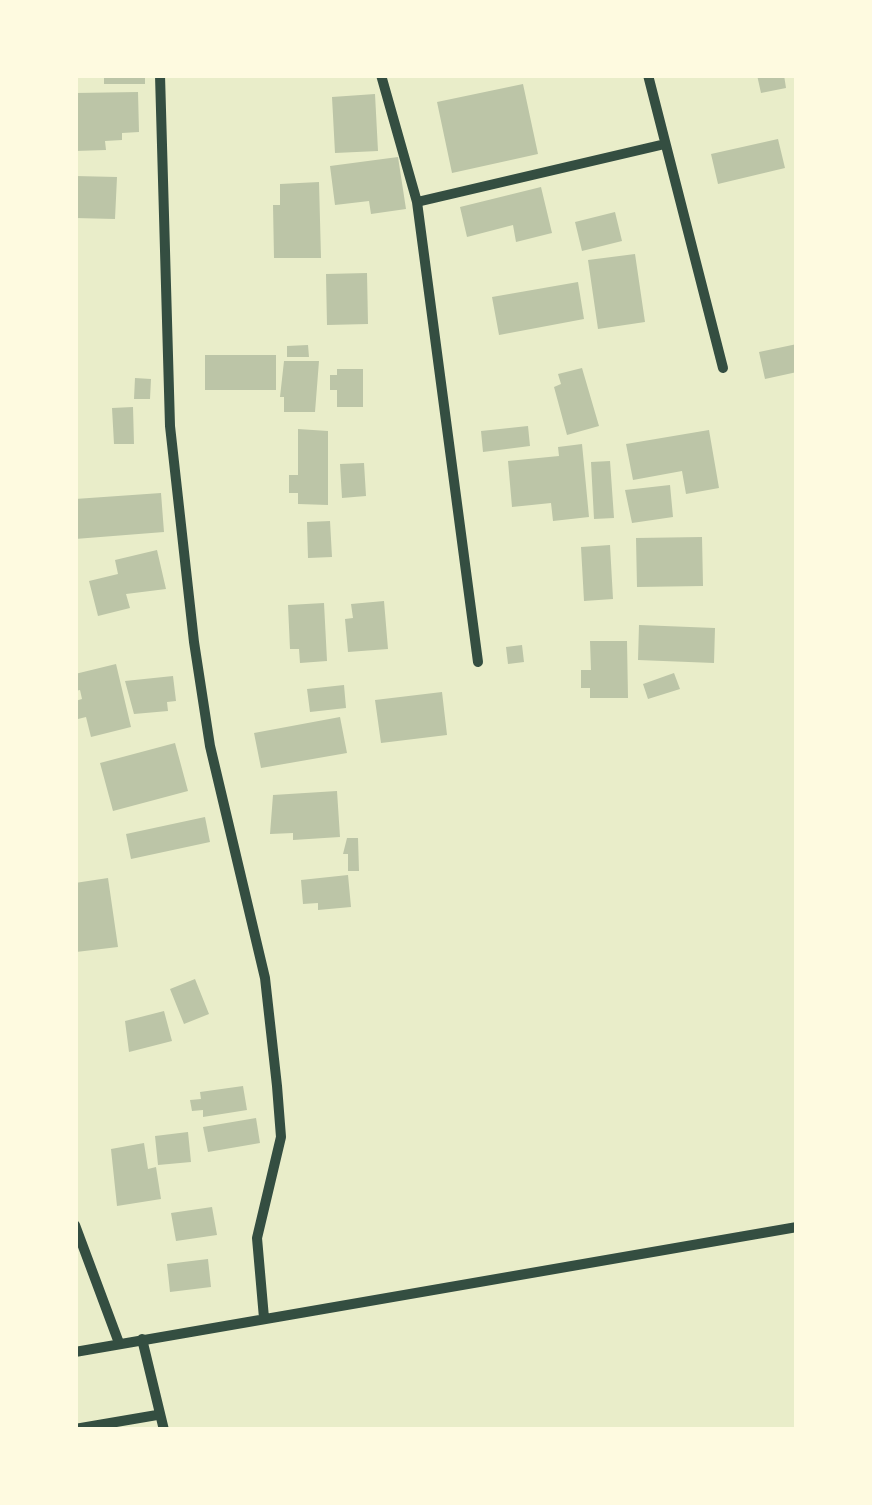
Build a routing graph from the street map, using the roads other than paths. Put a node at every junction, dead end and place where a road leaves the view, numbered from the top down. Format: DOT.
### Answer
graph roads {
  1 [pos="160,75"];
  2 [pos="381,75"];
  3 [pos="648,75"];
  4 [pos="665,144"];
  5 [pos="417,202"];
  6 [pos="723,368"];
  7 [pos="478,662"];
  8 [pos="75,1225"];
  9 [pos="797,1227"];
  10 [pos="264,1318"];
  11 [pos="142,1339"];
  12 [pos="119,1343"];
  13 [pos="75,1352"];
  14 [pos="157,1415"];
  15 [pos="75,1429"];
  16 [pos="164,1430"];
  1 -- 10 [label="street"];
  2 -- 5 [label="street"];
  3 -- 4 [label="street"];
  4 -- 5 [label="street"];
  4 -- 6 [label="street"];
  5 -- 7 [label="street"];
  8 -- 12 [label="street"];
  9 -- 10 [label="street"];
  10 -- 11 [label="street"];
  11 -- 12 [label="street"];
  11 -- 14 [label="street"];
  12 -- 13 [label="street"];
  14 -- 15 [label="street"];
  14 -- 16 [label="street"];
}
